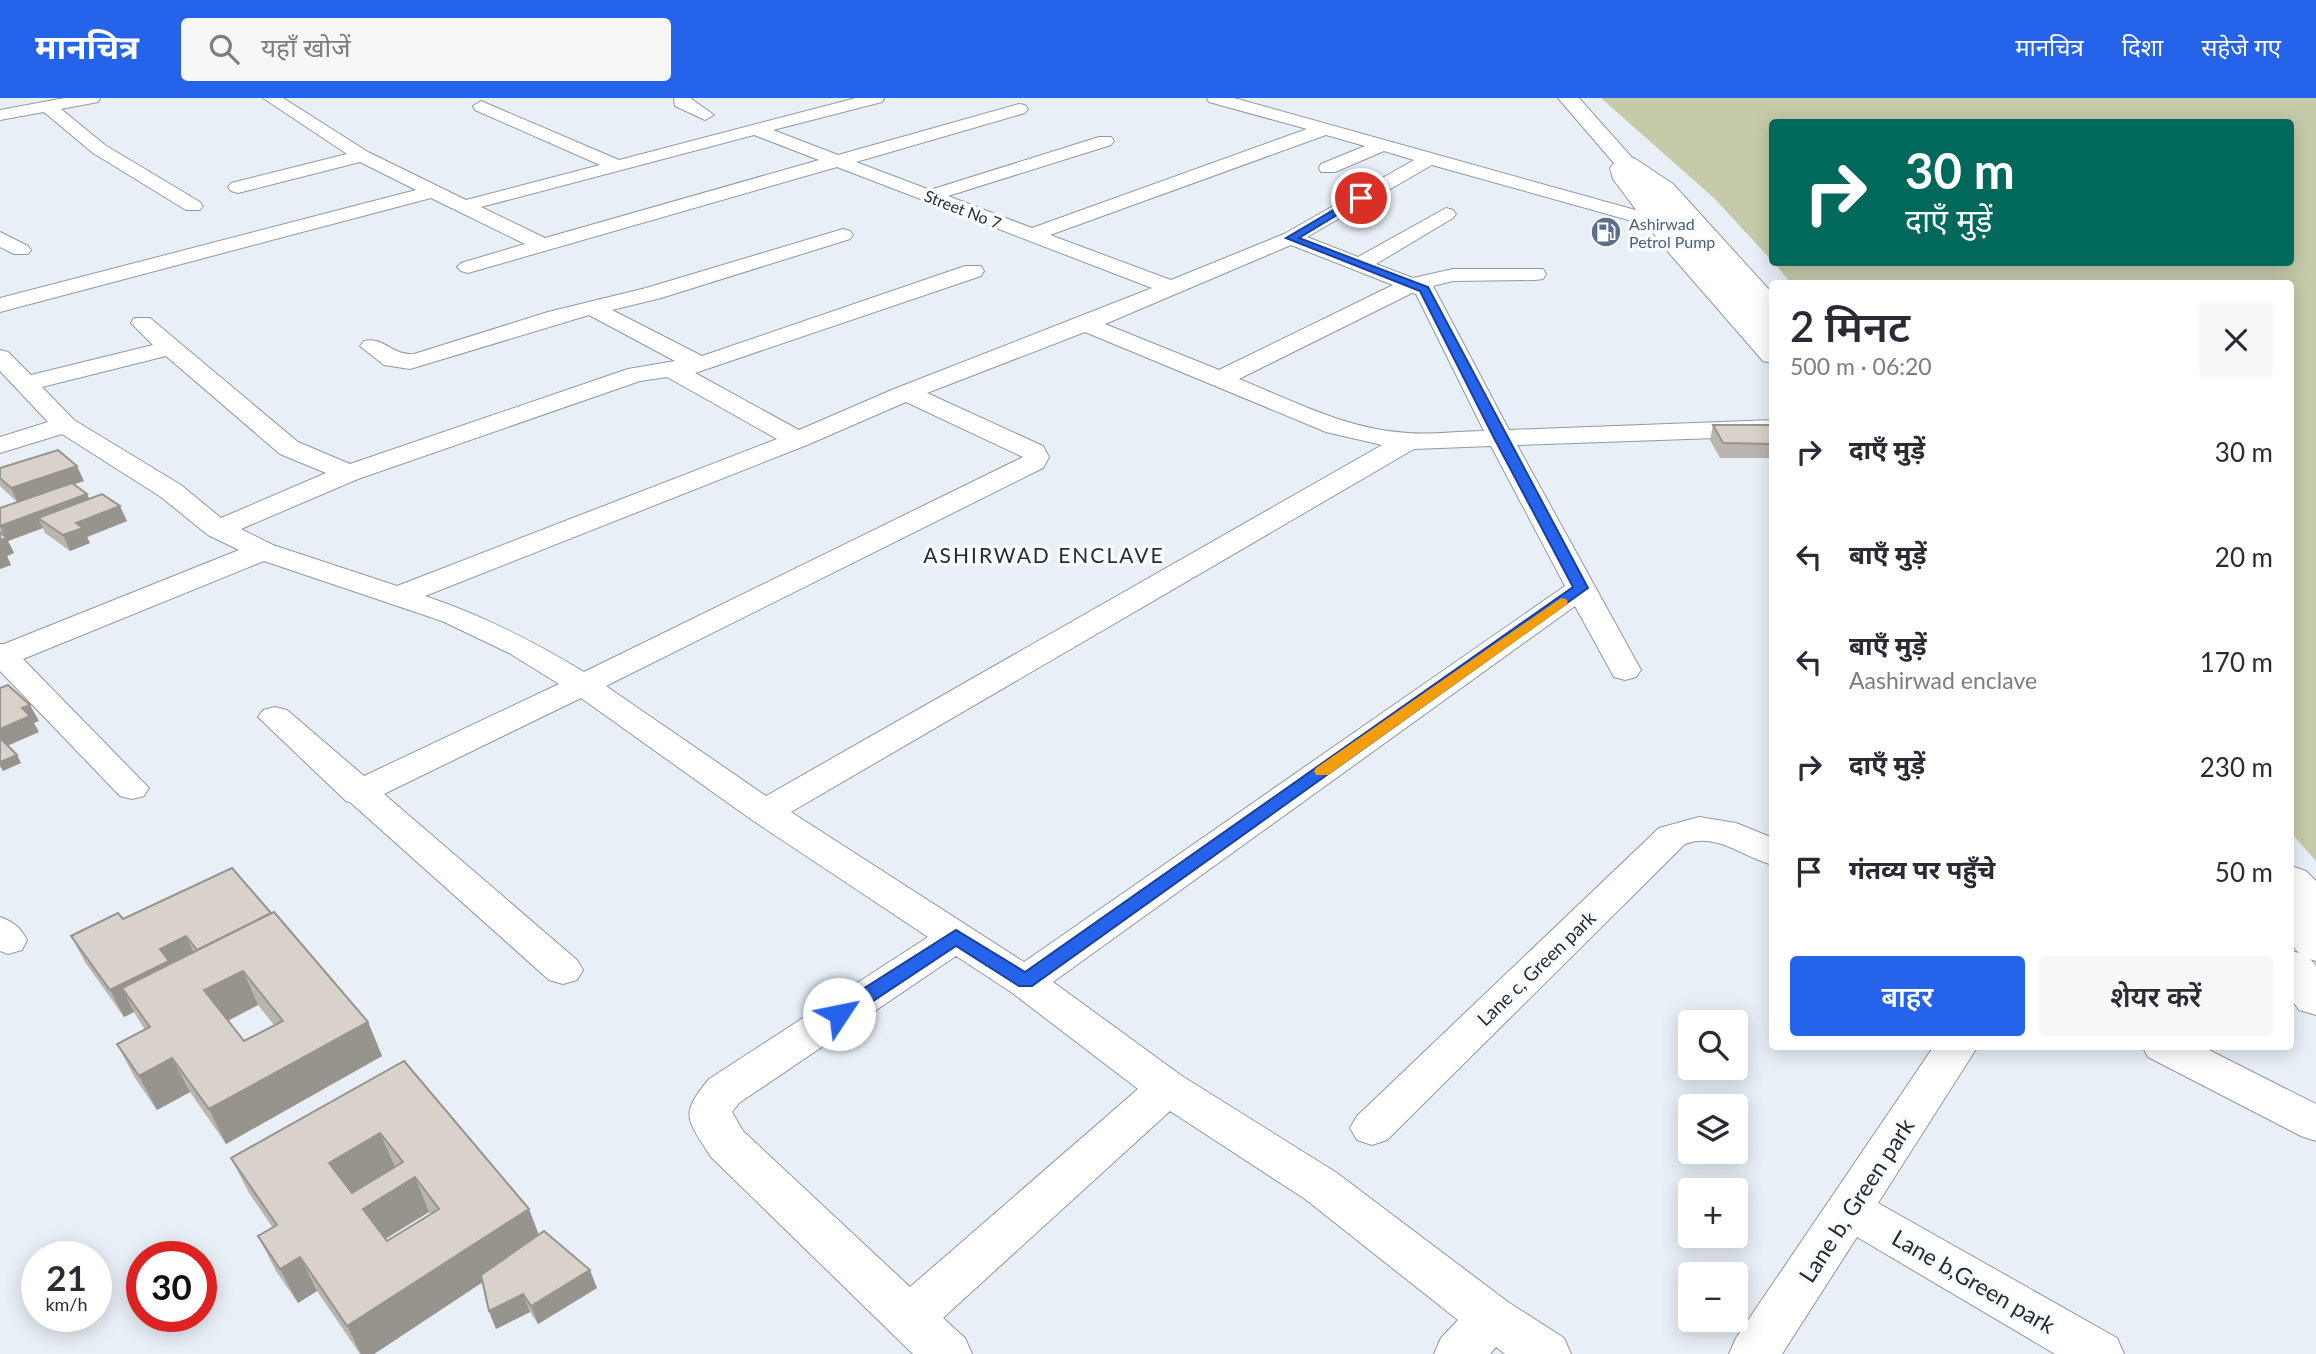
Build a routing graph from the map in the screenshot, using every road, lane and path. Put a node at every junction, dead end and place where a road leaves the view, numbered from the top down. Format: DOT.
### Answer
graph roads {
  1 [pos="92,98"];
  2 [pos="271,98"];
  3 [pos="682,98"];
  4 [pos="876,98"];
  5 [pos="1215,98"];
  6 [pos="1567,98"];
  7 [pos="47,106"];
  8 [pos="481,106"];
  9 [pos="1019,109"];
  10 [pos="2,113"];
  11 [pos="705,115"];
  12 [pos="1325,129"];
  13 [pos="756,130"];
  14 [pos="1105,141"];
  15 [pos="1382,145"];
  16 [pos="362,156"];
  17 [pos="1430,158"];
  18 [pos="838,162"];
  19 [pos="1626,163"];
  20 [pos="618,166"];
  21 [pos="1328,168"];
  22 [pos="238,187"];
  23 [pos="435,191"];
  24 [pos="929,196"];
  25 [pos="193,206"];
  26 [pos="464,206"];
  27 [pos="1446,214"];
  28 [pos="1657,222"];
  29 [pos="1031,235"];
  30 [pos="843,236"];
  31 [pos="0,238"];
  32 [pos="1291,238"];
  33 [pos="544,246"];
  34 [pos="21,250"];
  35 [pos="1361,264"];
  36 [pos="468,267"];
  37 [pos="973,271"];
  38 [pos="1535,274"];
  39 [pos="1413,284"];
  40 [pos="1171,288"];
  41 [pos="0,305"];
  42 [pos="1769,306"];
  43 [pos="594,309"];
  44 [pos="142,323"];
  45 [pos="1085,324"];
  46 [pos="1769,328"];
  47 [pos="372,346"];
  48 [pos="170,348"];
  49 [pos="1769,350"];
  50 [pos="0,358"];
  51 [pos="700,365"];
  52 [pos="670,369"];
  53 [pos="1220,379"];
  54 [pos="26,384"];
  55 [pos="907,393"];
  56 [pos="65,425"];
  57 [pos="1769,428"];
  58 [pos="1499,436"];
  59 [pos="799,440"];
  60 [pos="1408,441"];
  61 [pos="0,445"];
  62 [pos="349,473"];
  63 [pos="218,529"];
  64 [pos="263,551"];
  65 [pos="1581,588"];
  66 [pos="398,596"];
  67 [pos="1,655"];
  68 [pos="1625,670"];
  69 [pos="583,685"];
  70 [pos="275,717"];
  71 [pos="132,788"];
  72 [pos="358,793"];
  73 [pos="765,812"];
  74 [pos="1769,851"];
  75 [pos="2294,884"];
  76 [pos="2316,908"];
  77 [pos="2294,919"];
  78 [pos="956,937"];
  79 [pos="2316,945"];
  80 [pos="563,970"];
  81 [pos="2294,971"];
  82 [pos="1025,982"];
  83 [pos="2316,998"];
  84 [pos="1954,1050"];
  85 [pos="2171,1050"];
  86 [pos="1167,1088"];
  87 [pos="2316,1124"];
  88 [pos="1372,1128"];
  89 [pos="1849,1209"];
  90 [pos="1491,1317"];
  91 [pos="908,1318"];
  92 [pos="947,1354"];
  93 [pos="1459,1354"];
  94 [pos="1546,1354"];
  95 [pos="1755,1354"];
  96 [pos="2099,1354"];
  1 -- 7 [label="street"];
  2 -- 16 [label="street"];
  3 -- 11 [label="street"];
  4 -- 13 [label="street"];
  5 -- 12 [label="street"];
  6 -- 19 [label="street"];
  7 -- 10 [label="street"];
  7 -- 25 [label="street"];
  8 -- 20 [label="street"];
  9 -- 18 [label="street"];
  12 -- 15 [label="street"];
  12 -- 29 [label="street"];
  13 -- 18 [label="street, Street No 7"];
  13 -- 20 [label="street"];
  14 -- 24 [label="street"];
  15 -- 17 [label="street"];
  15 -- 21 [label="street"];
  16 -- 22 [label="street"];
  16 -- 23 [label="street"];
  17 -- 28 [label="street"];
  17 -- 32 [label="street"];
  18 -- 24 [label="street, Street No 7"];
  18 -- 33 [label="street"];
  19 -- 28 [label="street"];
  19 -- 42 [label="street"];
  19 -- 46 [label="street"];
  20 -- 26 [label="street"];
  23 -- 26 [label="street"];
  23 -- 41 [label="street"];
  24 -- 29 [label="street, Street No 7"];
  26 -- 33 [label="street"];
  27 -- 35 [label="street"];
  28 -- 49 [label="street"];
  29 -- 40 [label="street, Street No 7"];
  30 -- 43 [label="street"];
  31 -- 34 [label="street"];
  32 -- 35 [label="street"];
  32 -- 40 [label="street"];
  33 -- 36 [label="street"];
  35 -- 39 [label="street"];
  37 -- 51 [label="street"];
  38 -- 39 [label="street"];
  39 -- 53 [label="street"];
  39 -- 58 [label="street"];
  40 -- 45 [label="street"];
  43 -- 47 [label="street"];
  43 -- 51 [label="street"];
  44 -- 48 [label="street"];
  45 -- 53 [label="street"];
  45 -- 55 [label="street"];
  48 -- 54 [label="street"];
  48 -- 62 [label="street"];
  50 -- 54 [label="street"];
  51 -- 52 [label="street"];
  52 -- 59 [label="street"];
  52 -- 62 [label="street"];
  53 -- 60 [label="street"];
  54 -- 56 [label="street"];
  55 -- 59 [label="street"];
  55 -- 69 [label="street"];
  56 -- 61 [label="street"];
  56 -- 63 [label="street"];
  57 -- 58 [label="street"];
  58 -- 60 [label="street"];
  58 -- 65 [label="street"];
  59 -- 66 [label="street"];
  60 -- 73 [label="street"];
  62 -- 63 [label="street"];
  63 -- 64 [label="street"];
  64 -- 66 [label="street"];
  64 -- 67 [label="street"];
  65 -- 68 [label="street"];
  65 -- 82 [label="street"];
  66 -- 69 [label="street"];
  67 -- 71 [label="street"];
  69 -- 72 [label="street"];
  69 -- 73 [label="street"];
  70 -- 72 [label="street"];
  72 -- 80 [label="street"];
  73 -- 78 [label="street"];
  74 -- 88 [label="street, Lane c, Green park"];
  75 -- 76 [label="street"];
  77 -- 79 [label="street"];
  78 -- 82 [label="street"];
  78 -- 91 [label="street"];
  81 -- 83 [label="street"];
  82 -- 86 [label="street"];
  84 -- 89 [label="street, Lane b, Green park"];
  85 -- 87 [label="street"];
  86 -- 90 [label="street"];
  86 -- 91 [label="street"];
  89 -- 95 [label="street, Lane b, Green park"];
  89 -- 96 [label="street, Lane b,Green park"];
  90 -- 93 [label="street"];
  90 -- 94 [label="street"];
  91 -- 92 [label="street"];
}
